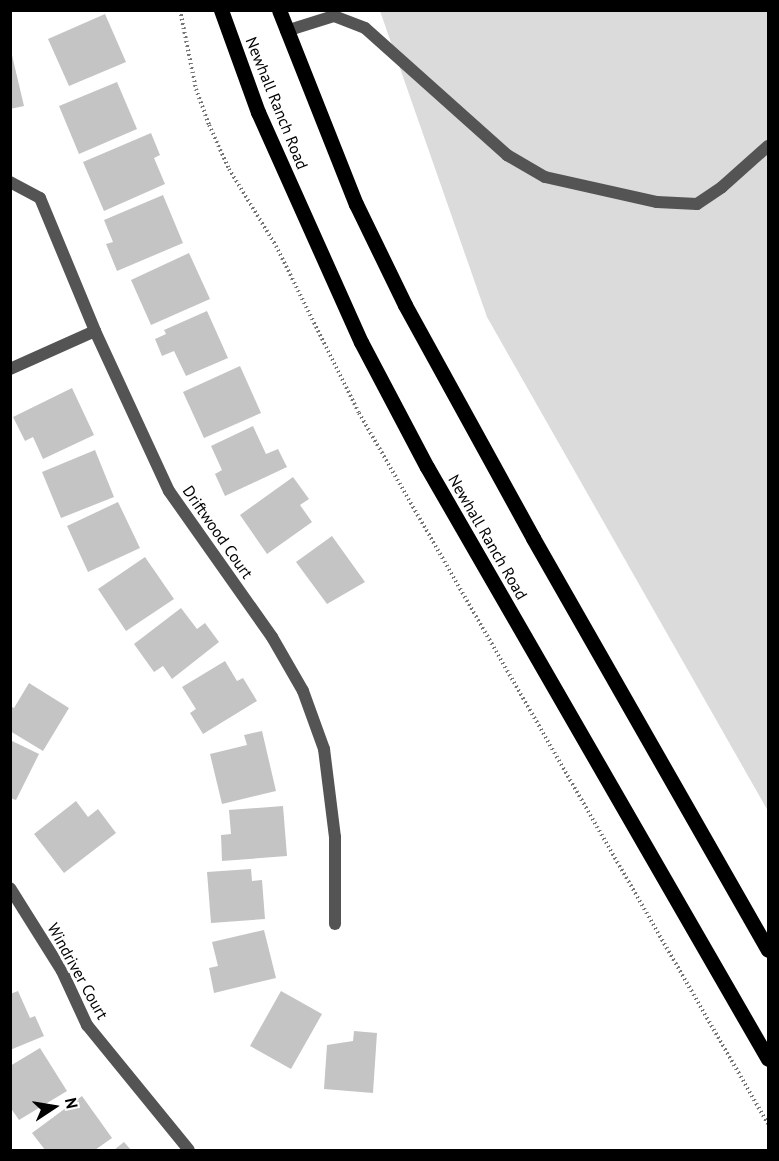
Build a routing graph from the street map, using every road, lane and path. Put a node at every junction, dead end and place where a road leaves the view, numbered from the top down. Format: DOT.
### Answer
graph roads {
  1 [pos="180,10"];
  2 [pos="221,10"];
  3 [pos="279,10"];
  4 [pos="286,31"];
  5 [pos="768,146"];
  6 [pos="10,182"];
  7 [pos="95,331"];
  8 [pos="10,369"];
  9 [pos="10,888"];
  10 [pos="335,924"];
  11 [pos="768,950"];
  12 [pos="768,1059"];
  13 [pos="768,1124"];
  14 [pos="189,1150"];
  1 -- 13 [label="path"];
  2 -- 12 [label="main road, Newhall Ranch Road"];
  3 -- 4 [label="main road"];
  4 -- 5 [label="street"];
  4 -- 11 [label="main road"];
  6 -- 7 [label="street, Driftwood Court"];
  7 -- 8 [label="street"];
  7 -- 10 [label="street, Driftwood Court"];
  9 -- 14 [label="street, Windriver Court"];
}
